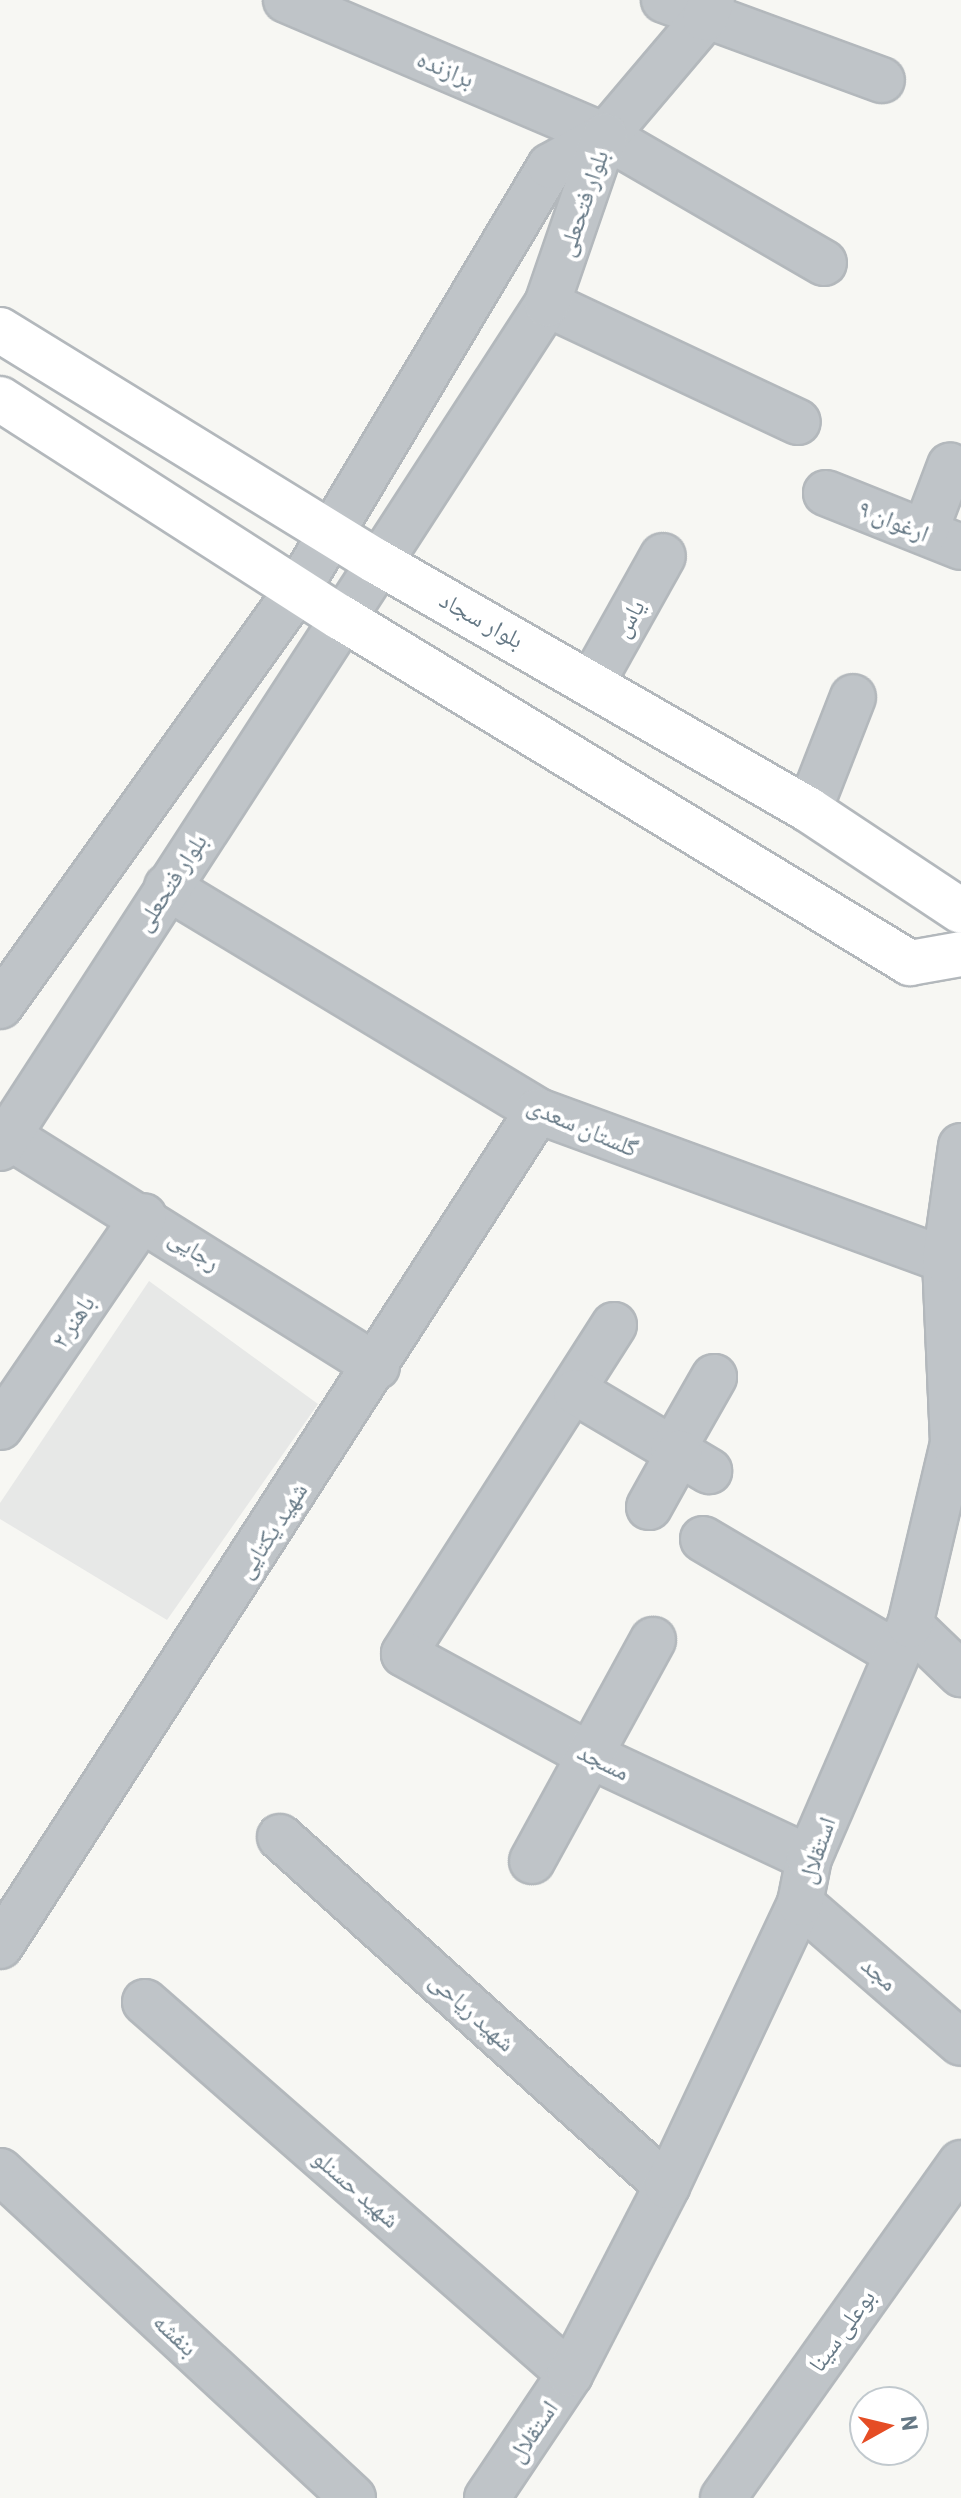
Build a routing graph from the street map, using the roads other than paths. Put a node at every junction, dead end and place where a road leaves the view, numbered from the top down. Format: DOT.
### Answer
graph roads {
  1 [pos="286,0"];
  2 [pos="664,0"];
  3 [pos="709,9"];
  4 [pos="882,80"];
  5 [pos="605,136"];
  6 [pos="824,263"];
  7 [pos="547,304"];
  8 [pos="0,330"];
  9 [pos="81,379"];
  10 [pos="0,399"];
  11 [pos="798,422"];
  12 [pos="45,426"];
  13 [pos="950,466"];
  14 [pos="826,493"];
  15 [pos="328,531"];
  16 [pos="943,540"];
  17 [pos="663,556"];
  18 [pos="376,561"];
  19 [pos="298,589"];
  20 [pos="340,617"];
  21 [pos="593,681"];
  22 [pos="853,697"];
  23 [pos="809,810"];
  24 [pos="167,887"];
  25 [pos="961,911"];
  26 [pos="961,954"];
  27 [pos="0,1005"];
  28 [pos="538,1111"];
  29 [pos="4,1142"];
  30 [pos="960,1160"];
  31 [pos="144,1216"];
  32 [pos="945,1260"];
  33 [pos="614,1325"];
  34 [pos="377,1367"];
  35 [pos="714,1377"];
  36 [pos="576,1392"];
  37 [pos="0,1427"];
  38 [pos="957,1446"];
  39 [pos="687,1457"];
  40 [pos="649,1507"];
  41 [pos="703,1539"];
  42 [pos="903,1639"];
  43 [pos="653,1640"];
  44 [pos="961,1674"];
  45 [pos="593,1757"];
  46 [pos="280,1837"];
  47 [pos="809,1858"];
  48 [pos="532,1861"];
  49 [pos="800,1903"];
  50 [pos="0,1946"];
  51 [pos="145,2002"];
  52 [pos="961,2043"];
  53 [pos="961,2163"];
  54 [pos="0,2171"];
  55 [pos="667,2186"];
  56 [pos="570,2374"];
  57 [pos="353,2498"];
  58 [pos="487,2498"];
  59 [pos="723,2498"];
  1 -- 5 [label="street, برازنده"];
  2 -- 3 [label="street"];
  3 -- 4 [label="street"];
  3 -- 5 [label="street"];
  5 -- 6 [label="street, برازنده"];
  5 -- 7 [label="street, بلوار فتحعلی"];
  5 -- 15 [label="street, بلوار فتحعلی"];
  7 -- 11 [label="street"];
  7 -- 18 [label="street, بلوار فتحعلی"];
  8 -- 9 [label="main road, بلوار سجاد"];
  9 -- 12 [label="main road"];
  9 -- 15 [label="main road, بلوار سجاد"];
  10 -- 12 [label="main road"];
  12 -- 19 [label="main road"];
  13 -- 16 [label="street"];
  14 -- 16 [label="street, ارغوان ۹"];
  15 -- 18 [label="main road, بلوار سجاد"];
  15 -- 19 [label="street, بلوار فتحعلی"];
  17 -- 21 [label="street, یاس"];
  18 -- 20 [label="street, بلوار فتحعلی"];
  18 -- 21 [label="main road, بلوار سجاد"];
  19 -- 20 [label="main road"];
  19 -- 27 [label="street"];
  20 -- 24 [label="street, بلوار فتحعلی"];
  20 -- 26 [label="main road"];
  21 -- 23 [label="main road, بلوار سجاد"];
  22 -- 23 [label="street"];
  23 -- 25 [label="main road, بلوار سجاد"];
  24 -- 28 [label="street, گلستان سعدی"];
  24 -- 29 [label="street, بلوار فتحعلی"];
  28 -- 32 [label="street, گلستان سعدی"];
  28 -- 34 [label="street, شهید یکتایی"];
  29 -- 31 [label="street, رجایی"];
  30 -- 32 [label="street, استقلال"];
  31 -- 34 [label="street, رجایی"];
  31 -- 37 [label="street, باهنر ۲"];
  32 -- 38 [label="street, استقلال"];
  33 -- 36 [label="street"];
  34 -- 50 [label="street, شهید یکتایی"];
  35 -- 39 [label="street"];
  36 -- 39 [label="street"];
  36 -- 45 [label="street, مسجد"];
  38 -- 42 [label="street, استقلال"];
  39 -- 40 [label="street"];
  41 -- 42 [label="street"];
  42 -- 44 [label="street"];
  42 -- 47 [label="street, استقلال"];
  43 -- 45 [label="street"];
  45 -- 47 [label="street, مسجد"];
  45 -- 48 [label="street"];
  46 -- 55 [label="street, شهید ریاحی"];
  47 -- 49 [label="street, استقلال"];
  49 -- 52 [label="street, مجد"];
  49 -- 55 [label="street, استقلال"];
  51 -- 56 [label="street, شهید حسنلو"];
  53 -- 59 [label="street, بوعلی سینا"];
  54 -- 57 [label="street, بنفشه"];
  55 -- 56 [label="street, استقلال"];
  56 -- 58 [label="street, استقلال"];
}
